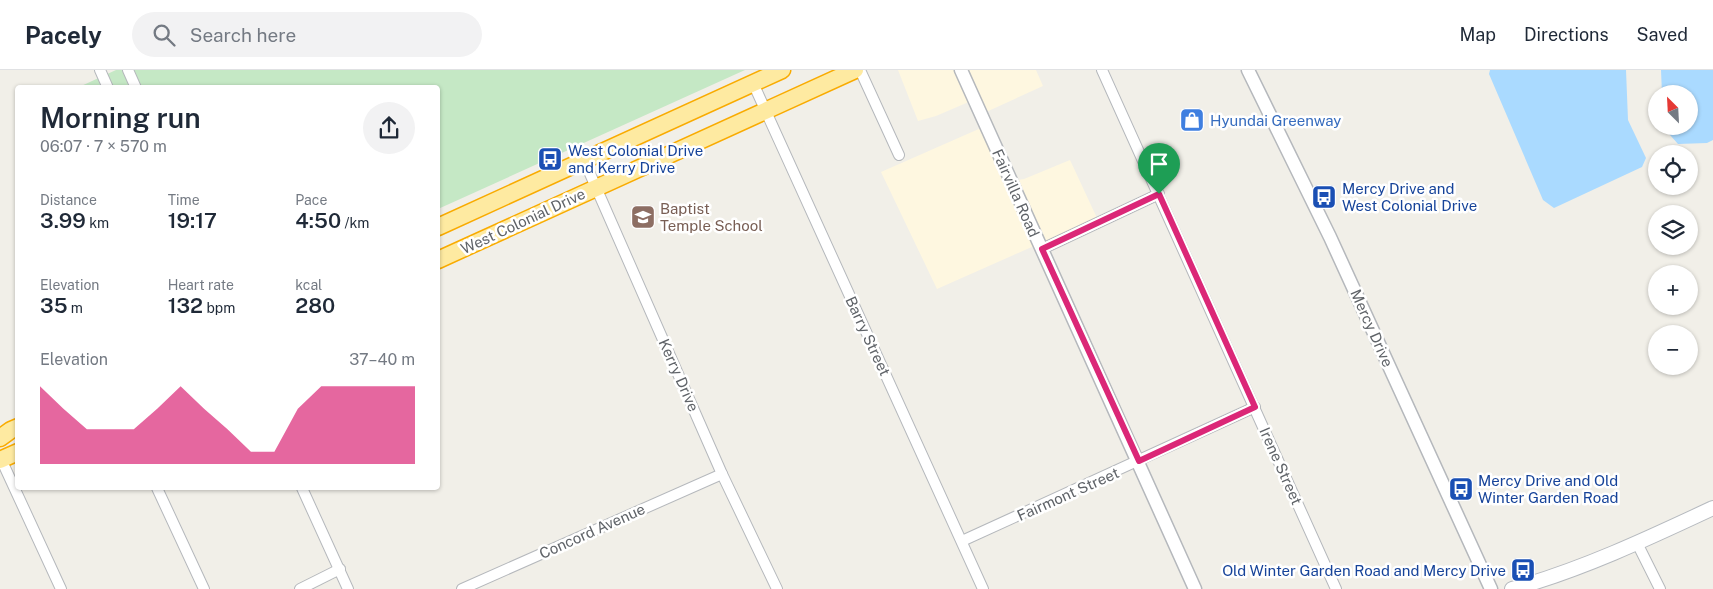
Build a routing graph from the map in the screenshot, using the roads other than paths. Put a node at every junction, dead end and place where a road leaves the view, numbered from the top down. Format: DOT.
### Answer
graph roads {
  1 [pos="100,70"];
  2 [pos="128,70"];
  3 [pos="782,70"];
  4 [pos="855,70"];
  5 [pos="860,70"];
  6 [pos="961,70"];
  7 [pos="1102,70"];
  8 [pos="1248,70"];
  9 [pos="753,83"];
  10 [pos="107,85"];
  11 [pos="135,85"];
  12 [pos="766,111"];
  13 [pos="899,155"];
  14 [pos="584,160"];
  15 [pos="596,188"];
  16 [pos="1159,194"];
  17 [pos="440,226"];
  18 [pos="1042,249"];
  19 [pos="440,259"];
  20 [pos="1255,407"];
  21 [pos="15,420"];
  22 [pos="0,428"];
  23 [pos="15,428"];
  24 [pos="0,438"];
  25 [pos="15,453"];
  26 [pos="0,458"];
  27 [pos="1139,461"];
  28 [pos="722,474"];
  29 [pos="159,490"];
  30 [pos="303,490"];
  31 [pos="1713,508"];
  32 [pos="962,541"];
  33 [pos="1637,543"];
  34 [pos="340,569"];
  35 [pos="61,589"];
  36 [pos="204,589"];
  37 [pos="300,589"];
  38 [pos="348,589"];
  39 [pos="462,589"];
  40 [pos="777,589"];
  41 [pos="983,589"];
  42 [pos="1195,589"];
  43 [pos="1336,589"];
  44 [pos="1491,589"];
  45 [pos="1512,589"];
  46 [pos="1660,589"];
  1 -- 10 [label="street"];
  2 -- 11 [label="street"];
  3 -- 9 [label="highway, West Colonial Drive"];
  4 -- 12 [label="highway, West Colonial Drive"];
  5 -- 13 [label="street"];
  6 -- 18 [label="street, Fairvilla Road"];
  7 -- 16 [label="street, Irene Street"];
  8 -- 44 [label="street, Mercy Drive"];
  9 -- 12 [label="street, Barry Street"];
  9 -- 14 [label="highway, West Colonial Drive"];
  12 -- 15 [label="highway, West Colonial Drive"];
  12 -- 32 [label="street, Barry Street"];
  14 -- 15 [label="street, Kerry Drive"];
  14 -- 17 [label="highway, West Colonial Drive"];
  15 -- 19 [label="highway, West Colonial Drive"];
  15 -- 28 [label="street, Kerry Drive"];
  16 -- 18 [label="street"];
  16 -- 20 [label="street, Irene Street"];
  18 -- 27 [label="street, Fairvilla Road"];
  20 -- 27 [label="street, Fairmont Street"];
  20 -- 43 [label="street, Irene Street"];
  21 -- 22 [label="highway"];
  23 -- 24 [label="highway"];
  25 -- 26 [label="highway"];
  26 -- 35 [label="street"];
  27 -- 32 [label="street, Fairmont Street"];
  27 -- 42 [label="street, Fairvilla Road"];
  28 -- 39 [label="street, Concord Avenue"];
  28 -- 40 [label="street, Kerry Drive"];
  29 -- 36 [label="street"];
  30 -- 34 [label="street"];
  31 -- 33 [label="main road"];
  32 -- 41 [label="street, Barry Street"];
  33 -- 45 [label="main road"];
  33 -- 46 [label="street"];
  34 -- 37 [label="street"];
  34 -- 38 [label="street"];
}
